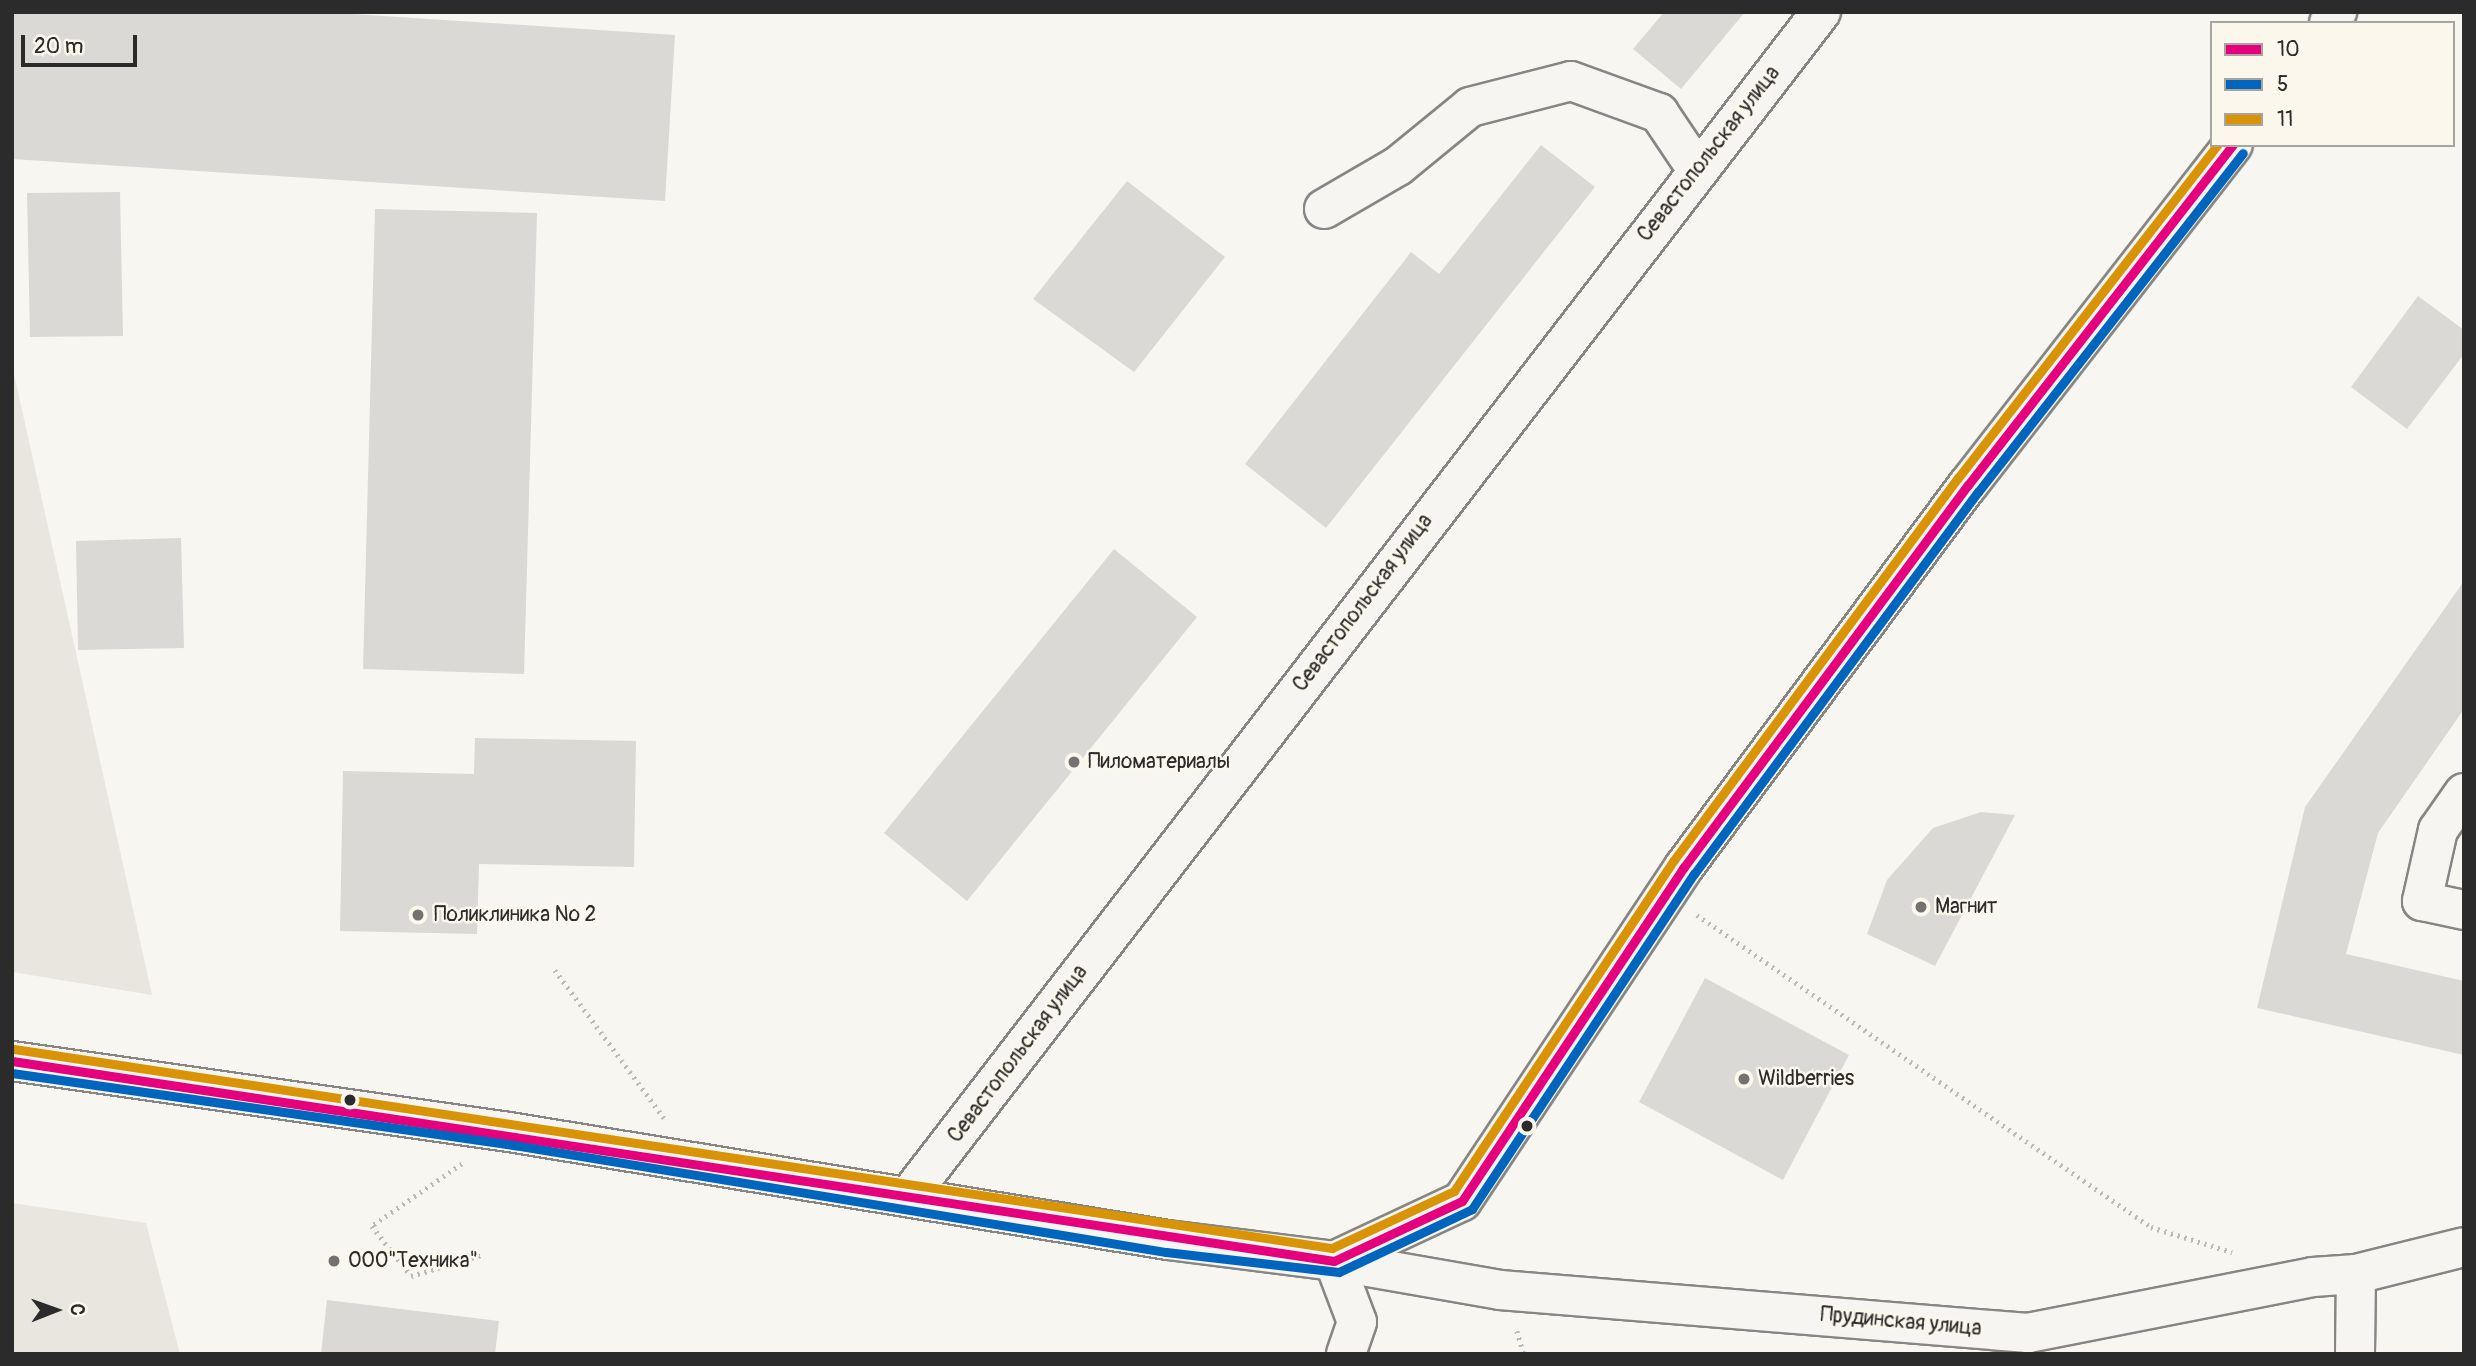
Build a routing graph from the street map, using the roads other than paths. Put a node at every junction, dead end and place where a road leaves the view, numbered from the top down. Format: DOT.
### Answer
graph roads {
  1 [pos="1821,12"];
  2 [pos="2231,147"];
  3 [pos="1696,168"];
  4 [pos="1324,209"];
  5 [pos="2464,793"];
  6 [pos="2464,910"];
  7 [pos="12,1060"];
  8 [pos="908,1197"];
  9 [pos="2464,1247"];
  10 [pos="1334,1261"];
  11 [pos="2356,1274"];
  12 [pos="1346,1354"];
  13 [pos="2355,1354"];
  1 -- 3 [label="street, Севастопольская улица"];
  2 -- 10 [label="street"];
  3 -- 4 [label="street"];
  3 -- 8 [label="street, Севастопольская улица"];
  5 -- 6 [label="street"];
  7 -- 8 [label="street, Прудинская улица"];
  8 -- 10 [label="street, Прудинская улица"];
  9 -- 11 [label="street, Прудинская улица"];
  10 -- 11 [label="street, Прудинская улица"];
  10 -- 12 [label="street"];
  11 -- 13 [label="street"];
}
